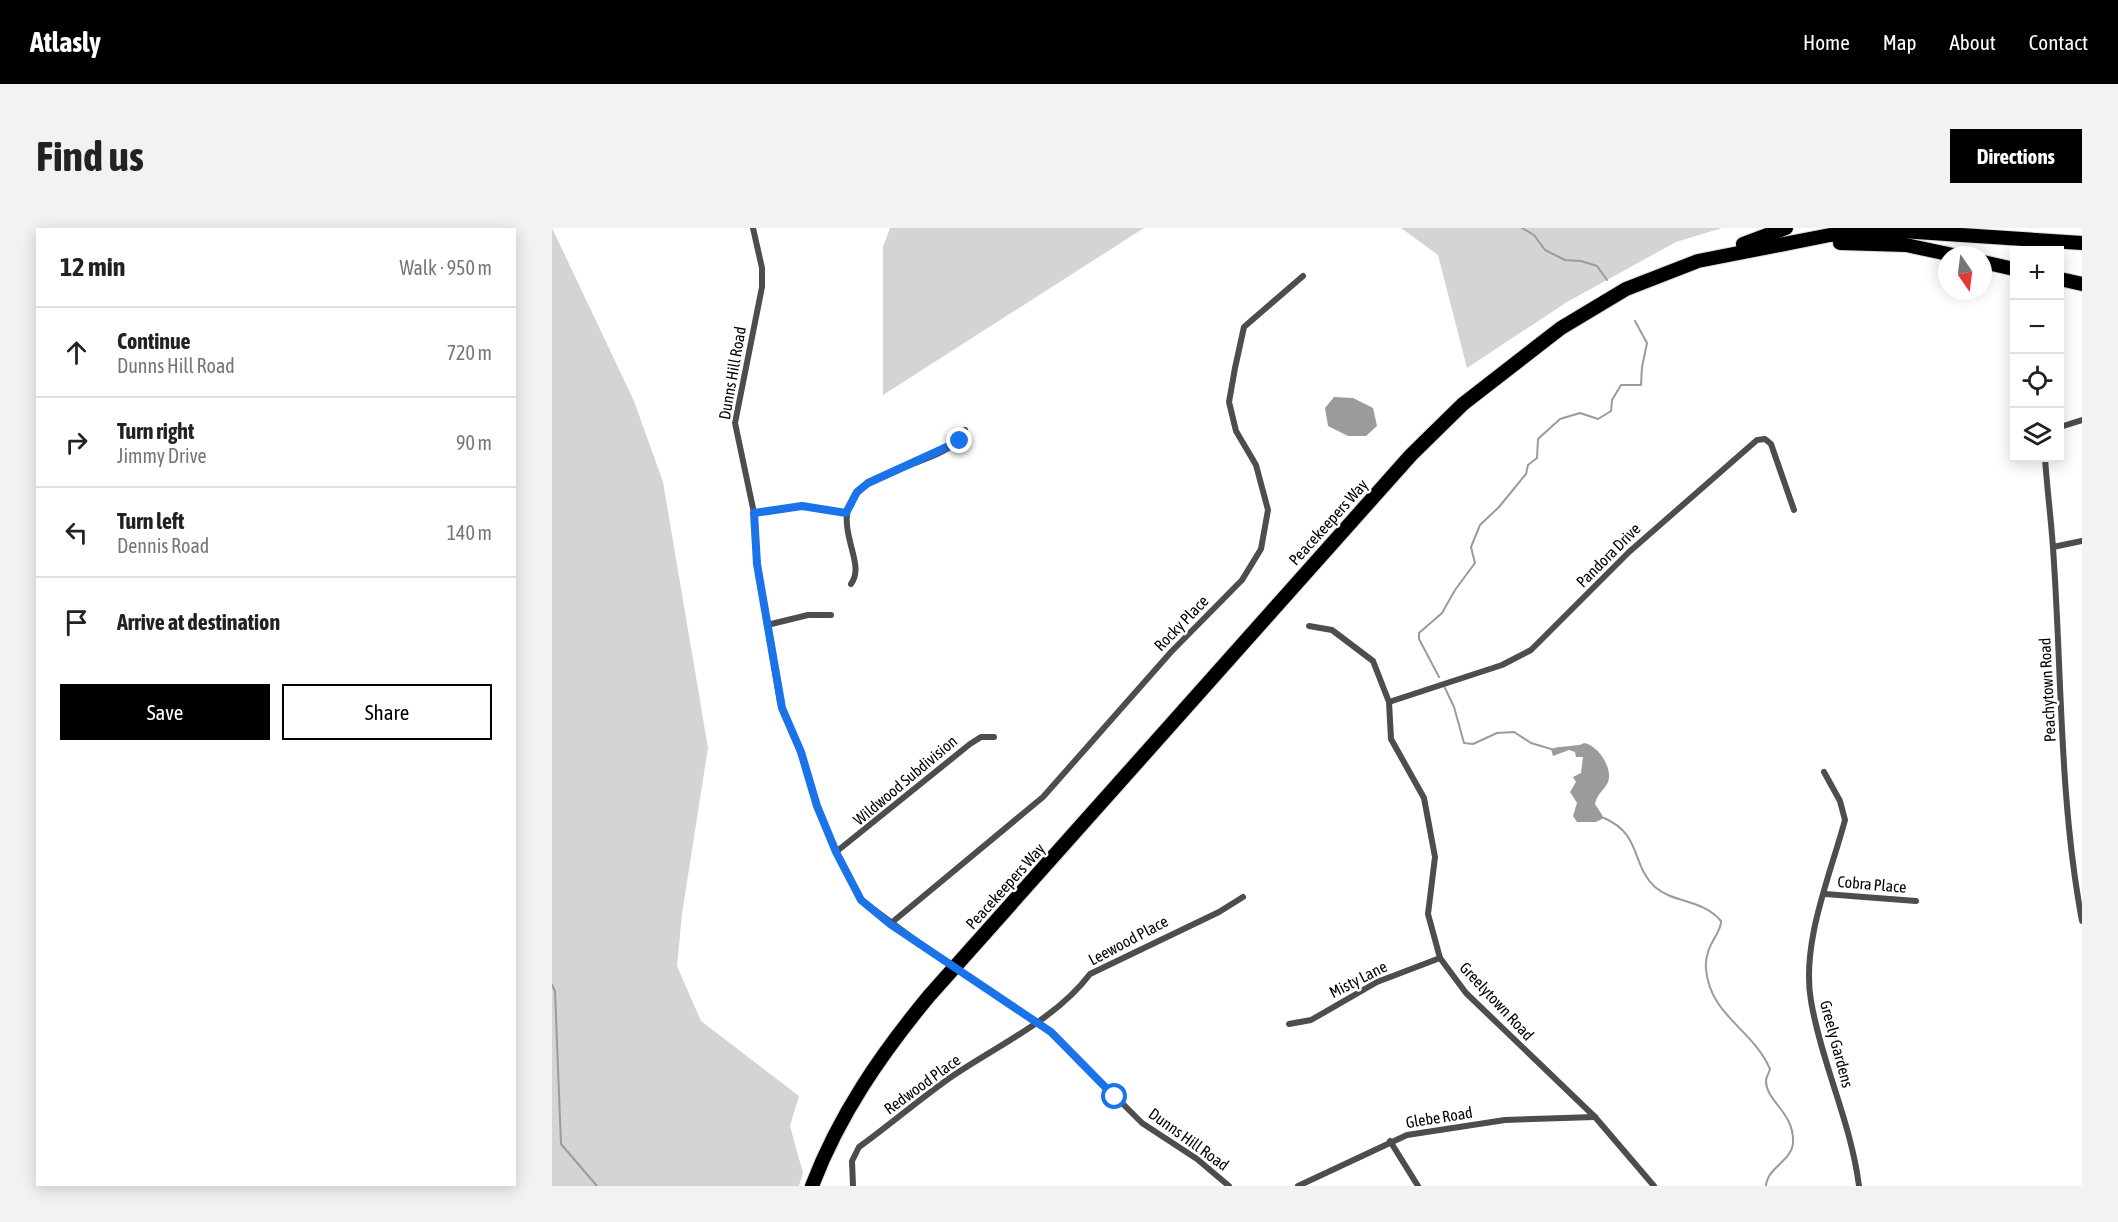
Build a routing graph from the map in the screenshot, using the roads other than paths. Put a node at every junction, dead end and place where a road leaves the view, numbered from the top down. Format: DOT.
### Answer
graph roads {
  1 [pos="753,228"];
  2 [pos="1786,228"];
  3 [pos="2082,243"];
  4 [pos="1740,251"];
  5 [pos="1938,252"];
  6 [pos="1698,261"];
  7 [pos="1992,264"];
  8 [pos="2010,268"];
  9 [pos="1303,276"];
  10 [pos="2064,280"];
  11 [pos="2082,284"];
  12 [pos="2082,420"];
  13 [pos="2064,425"];
  14 [pos="965,430"];
  15 [pos="2045,462"];
  16 [pos="1794,510"];
  17 [pos="754,513"];
  18 [pos="846,513"];
  19 [pos="2082,541"];
  20 [pos="2053,548"];
  21 [pos="851,584"];
  22 [pos="831,615"];
  23 [pos="767,625"];
  24 [pos="1309,626"];
  25 [pos="1389,702"];
  26 [pos="994,737"];
  27 [pos="1824,771"];
  28 [pos="836,852"];
  29 [pos="1825,894"];
  30 [pos="1243,897"];
  31 [pos="1916,901"];
  32 [pos="2082,921"];
  33 [pos="890,924"];
  34 [pos="1440,958"];
  35 [pos="1037,1023"];
  36 [pos="1289,1024"];
  37 [pos="1595,1117"];
  38 [pos="1390,1141"];
  39 [pos="812,1186"];
  40 [pos="853,1186"];
  41 [pos="1229,1186"];
  42 [pos="1298,1186"];
  43 [pos="1418,1186"];
  44 [pos="1654,1186"];
  45 [pos="1859,1186"];
  1 -- 17 [label="street, Dunns Hill Road"];
  2 -- 6 [label="highway"];
  3 -- 4 [label="highway, Peacekeepers Way"];
  4 -- 5 [label="highway"];
  4 -- 6 [label="highway, Peacekeepers Way"];
  6 -- 39 [label="highway, Peacekeepers Way"];
  7 -- 8 [label="highway"];
  9 -- 33 [label="street, Rocky Place"];
  10 -- 11 [label="highway"];
  12 -- 13 [label="street"];
  14 -- 18 [label="street"];
  15 -- 20 [label="street, Peachytown Road"];
  16 -- 25 [label="street, Pandora Drive"];
  17 -- 18 [label="street"];
  17 -- 23 [label="street, Dunns Hill Road"];
  18 -- 21 [label="street"];
  19 -- 20 [label="street"];
  20 -- 32 [label="street, Peachytown Road"];
  22 -- 23 [label="street"];
  23 -- 28 [label="street, Dunns Hill Road"];
  24 -- 25 [label="street, Greelytown Road"];
  25 -- 34 [label="street, Greelytown Road"];
  26 -- 28 [label="street, Wildwood Subdivision"];
  27 -- 29 [label="street, Greely Gardens"];
  28 -- 33 [label="street, Dunns Hill Road"];
  29 -- 31 [label="street, Cobra Place"];
  29 -- 45 [label="street, Greely Gardens"];
  30 -- 35 [label="street, Leewood Place"];
  33 -- 35 [label="street, Dunns Hill Road, bridge"];
  34 -- 36 [label="street, Misty Lane"];
  34 -- 37 [label="street, Greelytown Road"];
  35 -- 40 [label="street, Redwood Place"];
  35 -- 41 [label="street, Dunns Hill Road"];
  37 -- 38 [label="street, Glebe Road"];
  37 -- 44 [label="street, Greelytown Road"];
  38 -- 42 [label="street, Glebe Road"];
  38 -- 43 [label="street"];
}
